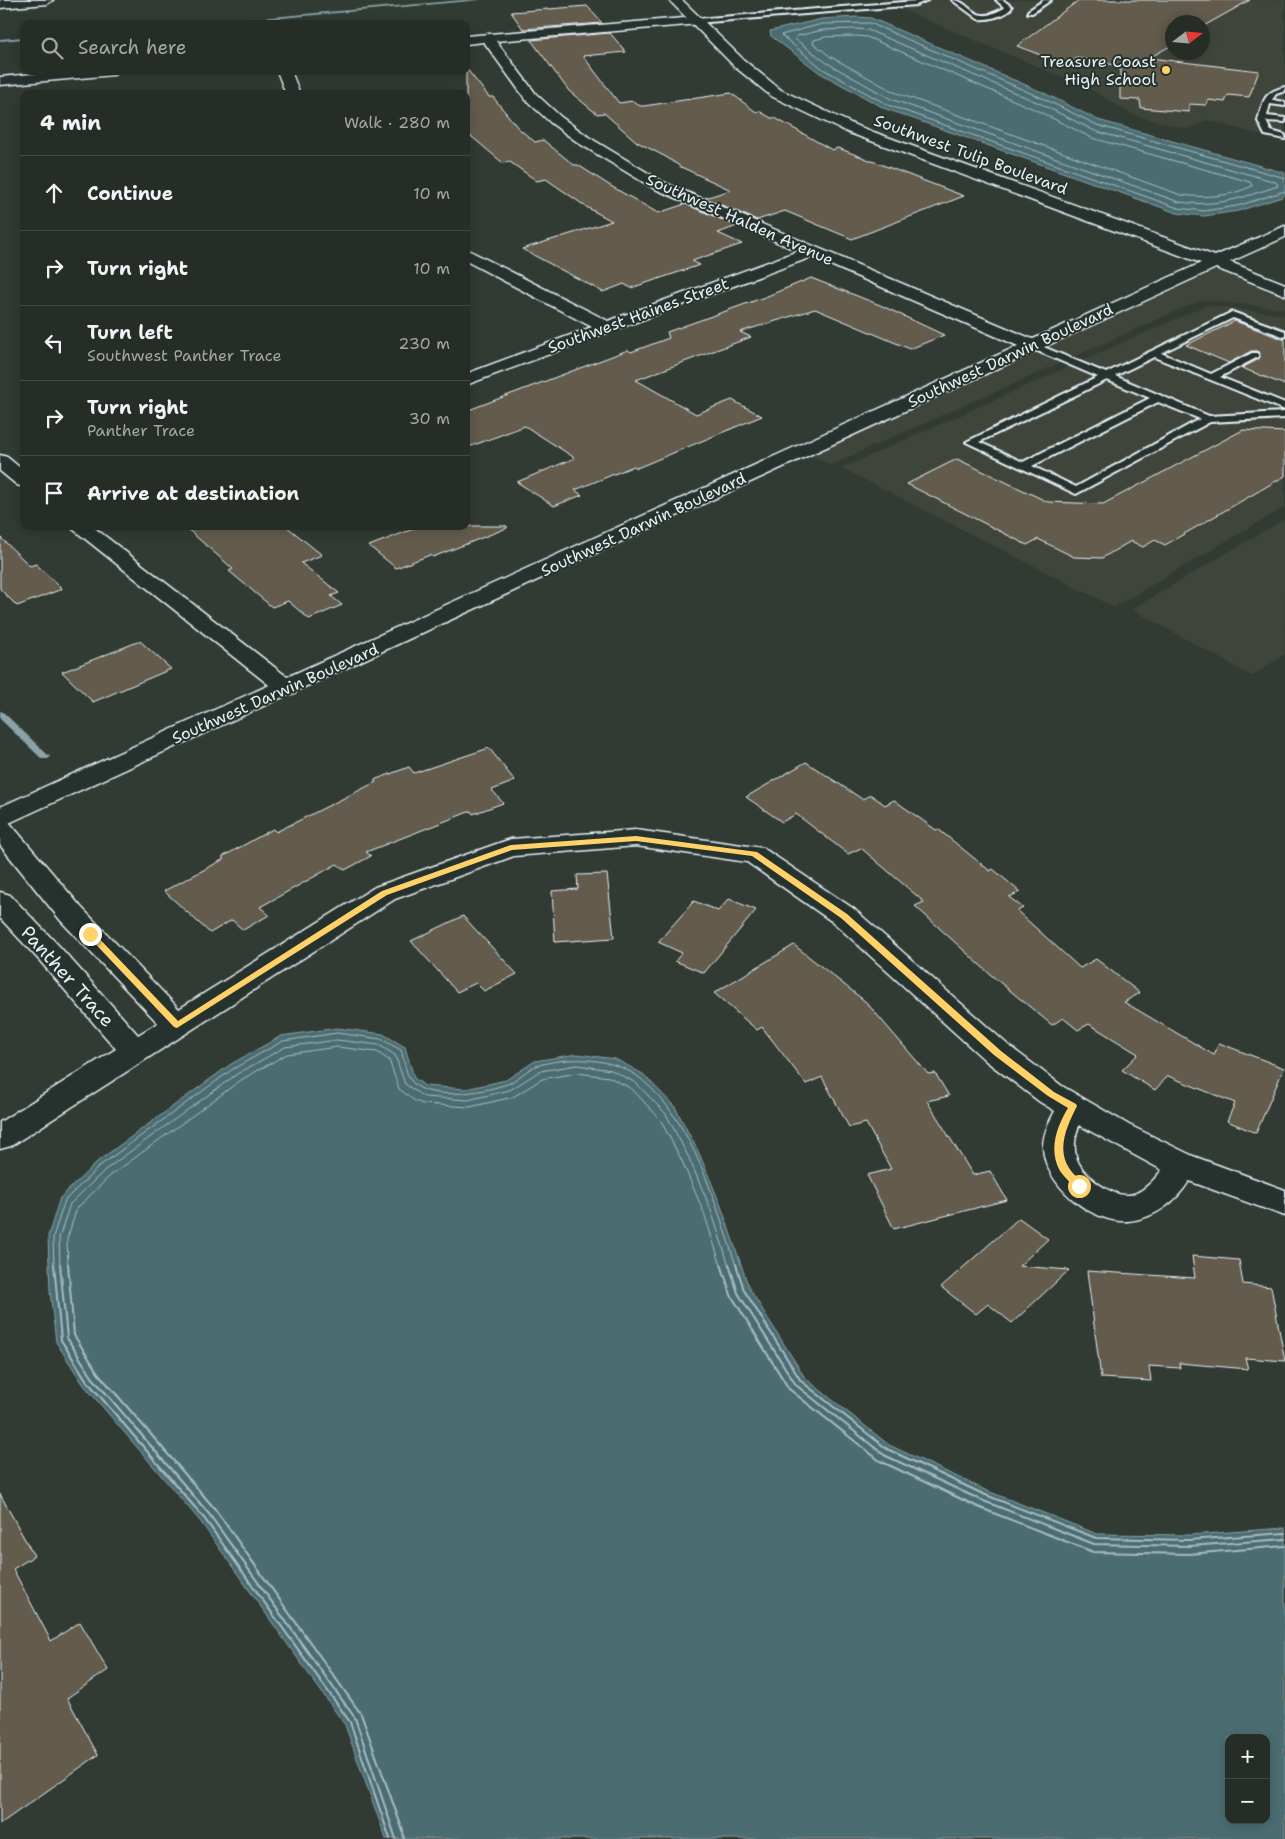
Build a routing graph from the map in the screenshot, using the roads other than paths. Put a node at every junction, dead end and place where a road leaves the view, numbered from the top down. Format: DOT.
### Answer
graph roads {
  1 [pos="47,0"];
  2 [pos="675,0"];
  3 [pos="887,0"];
  4 [pos="925,0"];
  5 [pos="955,0"];
  6 [pos="999,0"];
  7 [pos="1048,0"];
  8 [pos="0,4"];
  9 [pos="875,5"];
  10 [pos="1030,12"];
  11 [pos="696,21"];
  12 [pos="487,38"];
  13 [pos="470,40"];
  14 [pos="66,75"];
  15 [pos="286,75"];
  16 [pos="54,76"];
  17 [pos="0,81"];
  18 [pos="1285,89"];
  19 [pos="57,90"];
  20 [pos="291,90"];
  21 [pos="1268,101"];
  22 [pos="1285,104"];
  23 [pos="1263,118"];
  24 [pos="1285,120"];
  25 [pos="1285,137"];
  26 [pos="1285,231"];
  27 [pos="810,252"];
  28 [pos="470,256"];
  29 [pos="1215,262"];
  30 [pos="1285,290"];
  31 [pos="606,327"];
  32 [pos="1285,334"];
  33 [pos="1031,345"];
  34 [pos="1154,354"];
  35 [pos="1255,355"];
  36 [pos="1106,376"];
  37 [pos="1212,377"];
  38 [pos="470,378"];
  39 [pos="1158,398"];
  40 [pos="1285,407"];
  41 [pos="1285,416"];
  42 [pos="1208,419"];
  43 [pos="0,461"];
  44 [pos="1024,466"];
  45 [pos="20,478"];
  46 [pos="84,530"];
  47 [pos="287,688"];
  48 [pos="0,817"];
  49 [pos="0,828"];
  50 [pos="0,901"];
  51 [pos="90,934"];
  52 [pos="50,954"];
  53 [pos="177,1025"];
  54 [pos="136,1052"];
  55 [pos="1073,1106"];
  56 [pos="0,1137"];
  57 [pos="1182,1165"];
  58 [pos="1285,1204"];
  1 -- 8 [label="street"];
  2 -- 11 [label="street, Southwest Tulip Boulevard"];
  3 -- 9 [label="lane"];
  4 -- 9 [label="lane"];
  5 -- 6 [label="lane"];
  7 -- 10 [label="lane"];
  9 -- 11 [label="lane"];
  11 -- 12 [label="street"];
  11 -- 29 [label="street, Southwest Tulip Boulevard"];
  12 -- 13 [label="street"];
  12 -- 27 [label="street, Southwest Halden Avenue"];
  14 -- 16 [label="street"];
  15 -- 20 [label="street"];
  16 -- 17 [label="street"];
  16 -- 19 [label="street"];
  18 -- 21 [label="lane"];
  21 -- 22 [label="lane"];
  21 -- 23 [label="lane"];
  23 -- 24 [label="lane"];
  23 -- 25 [label="lane"];
  26 -- 29 [label="street, Southwest Darwin Boulevard"];
  27 -- 31 [label="street, Southwest Haines Street"];
  27 -- 33 [label="street, Southwest Halden Avenue"];
  28 -- 31 [label="street"];
  29 -- 30 [label="street, Southwest Tulip Boulevard"];
  29 -- 33 [label="street, Southwest Darwin Boulevard"];
  31 -- 38 [label="street, Southwest Haines Street"];
  32 -- 34 [label="lane"];
  33 -- 36 [label="lane"];
  33 -- 47 [label="street, Southwest Darwin Boulevard"];
  34 -- 36 [label="lane"];
  34 -- 37 [label="lane"];
  35 -- 37 [label="lane"];
  36 -- 39 [label="lane"];
  36 -- 44 [label="lane"];
  37 -- 40 [label="lane"];
  39 -- 42 [label="lane"];
  39 -- 44 [label="lane"];
  41 -- 42 [label="lane"];
  42 -- 44 [label="lane"];
  43 -- 45 [label="street"];
  46 -- 47 [label="street"];
  47 -- 48 [label="street, Southwest Darwin Boulevard"];
  49 -- 51 [label="street"];
  50 -- 52 [label="street, Panther Trace"];
  51 -- 52 [label="street"];
  51 -- 53 [label="street"];
  52 -- 54 [label="street, Panther Trace"];
  53 -- 54 [label="street"];
  53 -- 55 [label="street"];
  54 -- 56 [label="street"];
  55 -- 57 [label="street"];
  55 -- 57 [label="street"];
  57 -- 58 [label="street"];
}
